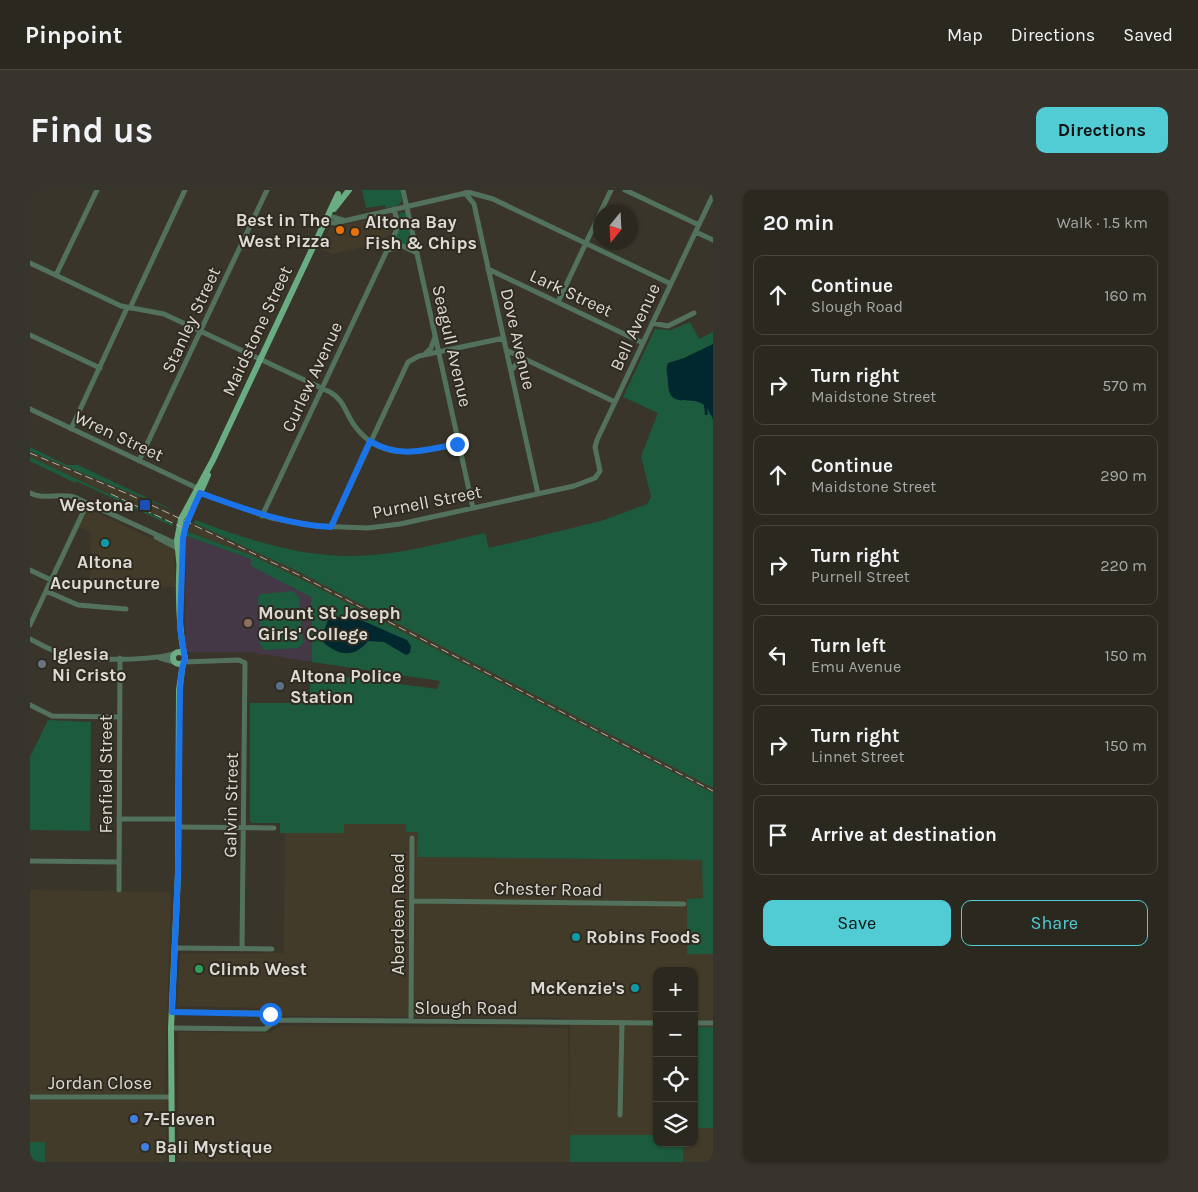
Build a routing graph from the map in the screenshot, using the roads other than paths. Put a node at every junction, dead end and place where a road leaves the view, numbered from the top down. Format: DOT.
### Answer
graph roads {
  1 [pos="97,190"];
  2 [pos="185,190"];
  3 [pos="267,190"];
  4 [pos="403,190"];
  5 [pos="611,190"];
  6 [pos="625,190"];
  7 [pos="337,191"];
  8 [pos="490,191"];
  9 [pos="349,192"];
  10 [pos="469,192"];
  11 [pos="713,195"];
  12 [pos="486,196"];
  13 [pos="493,199"];
  14 [pos="406,206"];
  15 [pos="474,206"];
  16 [pos="394,209"];
  17 [pos="327,219"];
  18 [pos="699,225"];
  19 [pos="696,232"];
  20 [pos="713,240"];
  21 [pos="586,244"];
  22 [pos="387,250"];
  23 [pos="417,253"];
  24 [pos="30,263"];
  25 [pos="488,270"];
  26 [pos="56,275"];
  27 [pos="505,277"];
  28 [pos="671,284"];
  29 [pos="492,286"];
  30 [pos="558,302"];
  31 [pos="129,308"];
  32 [pos="694,313"];
  33 [pos="652,323"];
  34 [pos="201,330"];
  35 [pos="30,335"];
  36 [pos="435,337"];
  37 [pos="504,338"];
  38 [pos="643,343"];
  39 [pos="506,350"];
  40 [pos="439,352"];
  41 [pos="422,356"];
  42 [pos="261,359"];
  43 [pos="526,360"];
  44 [pos="442,364"];
  45 [pos="100,368"];
  46 [pos="511,371"];
  47 [pos="322,388"];
  48 [pos="615,402"];
  49 [pos="30,409"];
  50 [pos="71,429"];
  51 [pos="376,429"];
  52 [pos="360,432"];
  53 [pos="370,441"];
  54 [pos="460,443"];
  55 [pos="139,461"];
  56 [pos="599,473"];
  57 [pos="199,491"];
  58 [pos="30,493"];
  59 [pos="538,494"];
  60 [pos="88,504"];
  61 [pos="474,508"];
  62 [pos="262,516"];
  63 [pos="331,527"];
  64 [pos="179,546"];
  65 [pos="30,570"];
  66 [pos="51,580"];
  67 [pos="46,591"];
  68 [pos="126,609"];
  69 [pos="30,625"];
  70 [pos="30,639"];
  71 [pos="181,657"];
  72 [pos="120,658"];
  73 [pos="157,658"];
  74 [pos="175,662"];
  75 [pos="180,690"];
  76 [pos="30,705"];
  77 [pos="120,717"];
  78 [pos="119,819"];
  79 [pos="178,819"];
  80 [pos="178,827"];
  81 [pos="244,827"];
  82 [pos="274,828"];
  83 [pos="412,838"];
  84 [pos="30,861"];
  85 [pos="119,862"];
  86 [pos="119,890"];
  87 [pos="412,901"];
  88 [pos="684,904"];
  89 [pos="175,948"];
  90 [pos="242,948"];
  91 [pos="272,948"];
  92 [pos="172,1012"];
  93 [pos="276,1020"];
  94 [pos="411,1021"];
  95 [pos="622,1023"];
  96 [pos="653,1023"];
  97 [pos="698,1023"];
  98 [pos="713,1023"];
  99 [pos="171,1028"];
  100 [pos="30,1097"];
  101 [pos="171,1097"];
  102 [pos="620,1115"];
  103 [pos="171,1126"];
  104 [pos="168,1162"];
  105 [pos="172,1162"];
  1 -- 26 [label="street"];
  2 -- 31 [label="street"];
  3 -- 34 [label="street, Stanley Street"];
  4 -- 14 [label="street, Seagull Avenue"];
  5 -- 21 [label="street"];
  6 -- 18 [label="street"];
  7 -- 9 [label="main road"];
  7 -- 17 [label="main road, Maidstone Street"];
  8 -- 13 [label="street"];
  9 -- 17 [label="main road, Maidstone Street"];
  10 -- 12 [label="street"];
  10 -- 14 [label="street"];
  10 -- 15 [label="street, Dove Avenue"];
  11 -- 18 [label="street, Bell Avenue"];
  12 -- 13 [label="street"];
  12 -- 15 [label="street"];
  13 -- 21 [label="street"];
  14 -- 16 [label="street"];
  14 -- 23 [label="street, Seagull Avenue"];
  15 -- 25 [label="street, Dove Avenue"];
  16 -- 17 [label="street"];
  16 -- 22 [label="street, Curlew Avenue"];
  17 -- 42 [label="main road, Maidstone Street"];
  18 -- 19 [label="street, Bell Avenue"];
  19 -- 20 [label="street"];
  19 -- 28 [label="street, Bell Avenue"];
  21 -- 28 [label="street"];
  21 -- 30 [label="street"];
  22 -- 23 [label="street"];
  22 -- 47 [label="street, Curlew Avenue"];
  23 -- 36 [label="street, Seagull Avenue"];
  24 -- 26 [label="street"];
  25 -- 27 [label="street, Lark Street"];
  25 -- 29 [label="street, Dove Avenue"];
  26 -- 31 [label="street"];
  27 -- 29 [label="street"];
  27 -- 30 [label="street, Lark Street"];
  28 -- 33 [label="street, Bell Avenue"];
  29 -- 37 [label="street, Dove Avenue"];
  30 -- 38 [label="street, Lark Street"];
  31 -- 34 [label="street"];
  31 -- 45 [label="street"];
  32 -- 33 [label="street"];
  33 -- 38 [label="street, Bell Avenue"];
  34 -- 42 [label="street"];
  34 -- 55 [label="street, Stanley Street"];
  35 -- 45 [label="street"];
  36 -- 40 [label="street, Seagull Avenue"];
  36 -- 41 [label="street"];
  37 -- 39 [label="street, Dove Avenue"];
  37 -- 40 [label="street"];
  38 -- 48 [label="street, Bell Avenue"];
  39 -- 43 [label="street"];
  39 -- 46 [label="street, Dove Avenue"];
  40 -- 41 [label="street"];
  40 -- 44 [label="street, Seagull Avenue"];
  41 -- 44 [label="street"];
  41 -- 51 [label="street"];
  42 -- 47 [label="street"];
  42 -- 57 [label="main road, Maidstone Street"];
  43 -- 46 [label="street"];
  43 -- 48 [label="street"];
  44 -- 54 [label="street, Seagull Avenue"];
  45 -- 50 [label="street"];
  46 -- 59 [label="street, Dove Avenue"];
  47 -- 52 [label="street"];
  47 -- 62 [label="street, Curlew Avenue"];
  48 -- 56 [label="street, Bell Avenue"];
  49 -- 50 [label="street, Wren Street"];
  50 -- 55 [label="street, Wren Street"];
  51 -- 52 [label="street"];
  51 -- 53 [label="street"];
  52 -- 53 [label="street"];
  53 -- 54 [label="street"];
  53 -- 63 [label="street"];
  54 -- 61 [label="street, Seagull Avenue"];
  55 -- 57 [label="street, Wren Street"];
  56 -- 59 [label="street, Purnell Street"];
  57 -- 62 [label="street, Purnell Street"];
  57 -- 64 [label="main road, Maidstone Street"];
  58 -- 60 [label="street"];
  59 -- 61 [label="street, Purnell Street"];
  60 -- 64 [label="street"];
  60 -- 66 [label="street"];
  61 -- 63 [label="street, Purnell Street"];
  62 -- 63 [label="street, Purnell Street"];
  64 -- 71 [label="main road, Maidstone Street"];
  65 -- 66 [label="street"];
  66 -- 67 [label="street"];
  67 -- 68 [label="street"];
  67 -- 69 [label="street"];
  70 -- 72 [label="street"];
  71 -- 73 [label="street"];
  71 -- 74 [label="main road"];
  71 -- 75 [label="main road, Maidstone Street"];
  71 -- 81 [label="street, Galvin Street"];
  72 -- 73 [label="street"];
  72 -- 77 [label="street, Fenfield Street"];
  73 -- 74 [label="street"];
  74 -- 75 [label="main road, Maidstone Street"];
  75 -- 79 [label="main road, Maidstone Street"];
  76 -- 77 [label="street"];
  77 -- 78 [label="street, Fenfield Street"];
  78 -- 79 [label="street"];
  78 -- 85 [label="street, Fenfield Street"];
  79 -- 80 [label="main road, Maidstone Street"];
  80 -- 81 [label="street"];
  80 -- 89 [label="main road, Maidstone Street"];
  81 -- 82 [label="street"];
  81 -- 90 [label="street, Galvin Street"];
  83 -- 87 [label="street, Aberdeen Road"];
  84 -- 85 [label="street"];
  85 -- 86 [label="street, Fenfield Street"];
  87 -- 88 [label="street, Chester Road"];
  87 -- 94 [label="street, Aberdeen Road"];
  89 -- 90 [label="street"];
  89 -- 92 [label="main road, Maidstone Street"];
  90 -- 91 [label="street"];
  92 -- 93 [label="street, Slough Road"];
  92 -- 99 [label="main road, Maidstone Street"];
  93 -- 94 [label="street, Slough Road"];
  93 -- 99 [label="street, Slough Road"];
  94 -- 95 [label="street, Slough Road"];
  95 -- 96 [label="street, Slough Road"];
  95 -- 102 [label="street"];
  97 -- 98 [label="street"];
  99 -- 101 [label="main road, Maidstone Street"];
  100 -- 101 [label="street, Jordan Close"];
  101 -- 103 [label="main road, Maidstone Street"];
  103 -- 104 [label="main road, Maidstone Street"];
  103 -- 105 [label="main road, Maidstone Street"];
}
